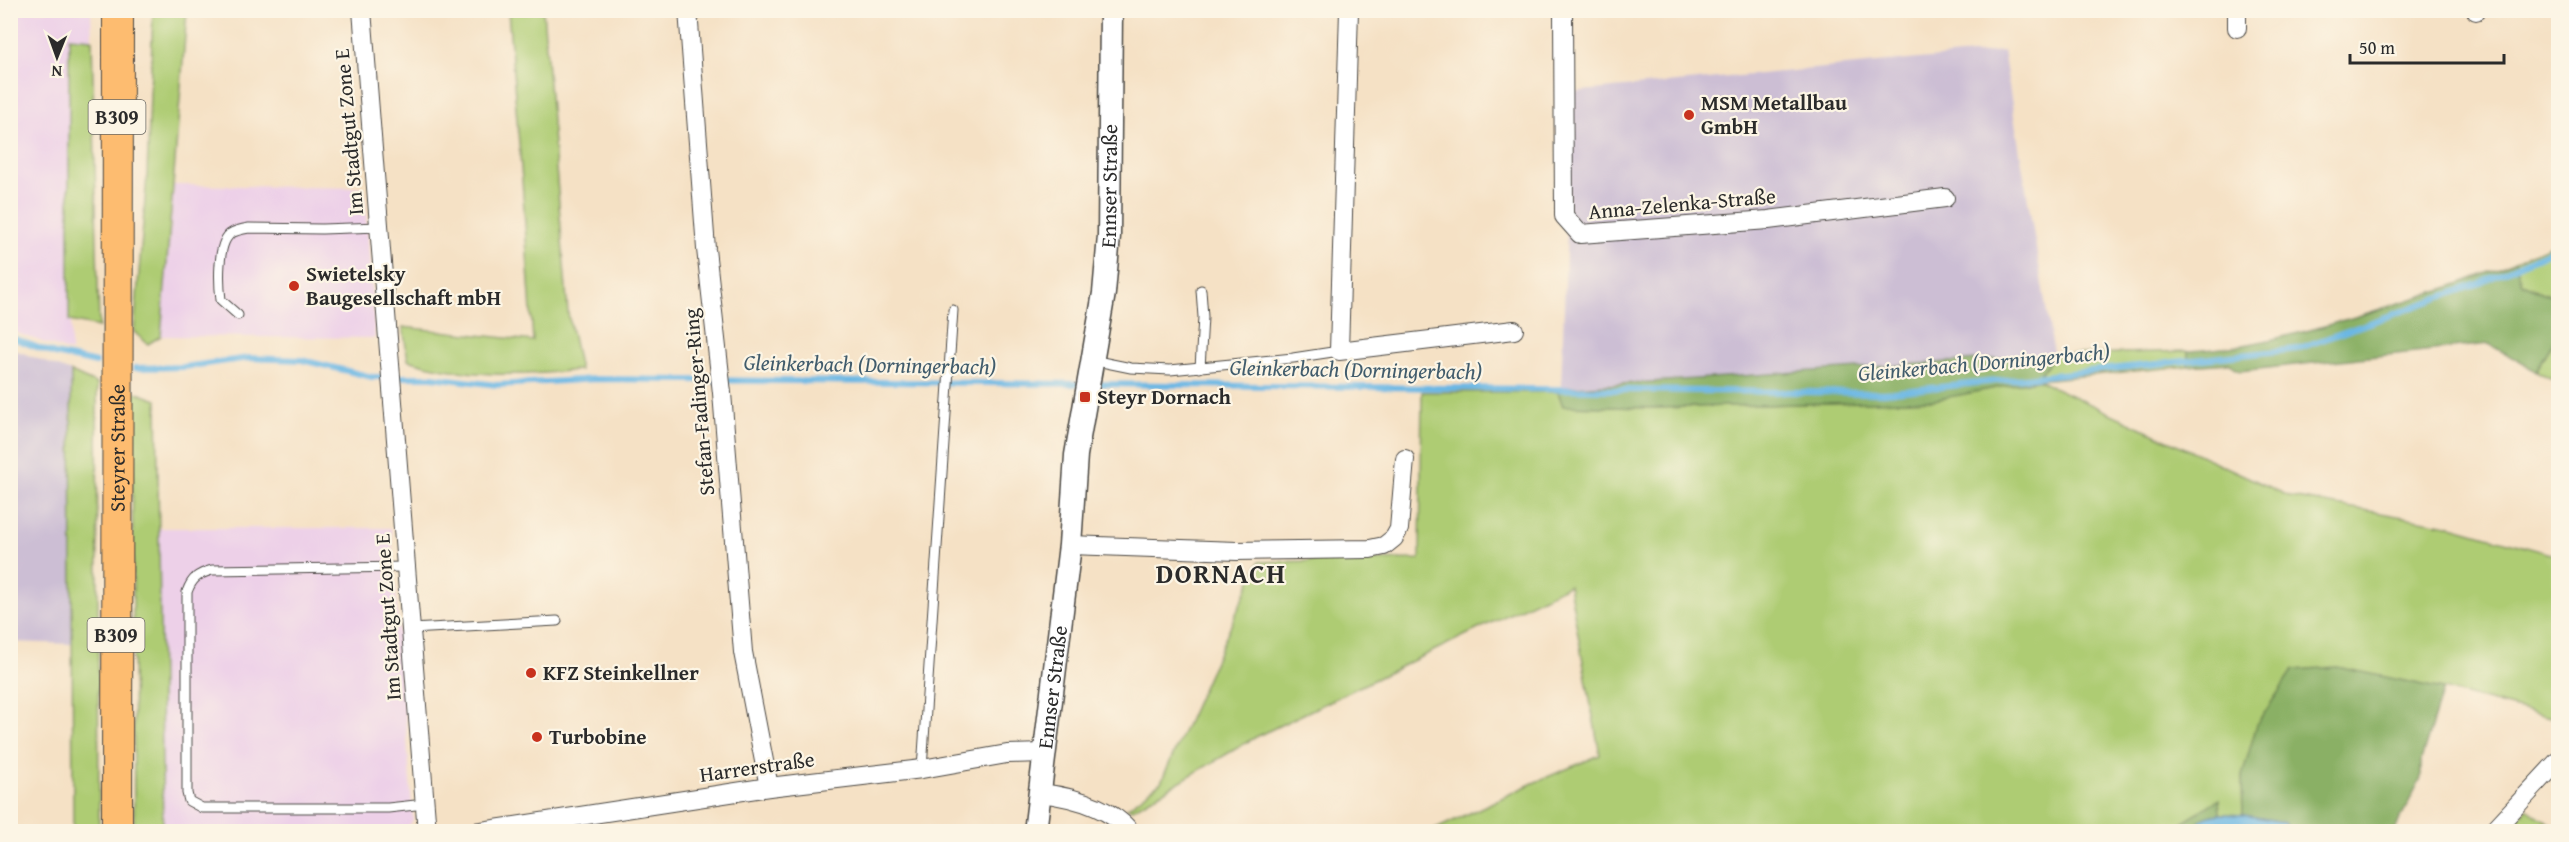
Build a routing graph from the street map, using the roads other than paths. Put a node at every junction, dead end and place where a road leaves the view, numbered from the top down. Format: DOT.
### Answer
graph roads {
  1 [pos="117,10"];
  2 [pos="130,10"];
  3 [pos="362,10"];
  4 [pos="688,10"];
  5 [pos="1111,10"];
  6 [pos="1349,10"];
  7 [pos="1563,10"];
  8 [pos="117,66"];
  9 [pos="1945,198"];
  10 [pos="380,227"];
  11 [pos="1201,290"];
  12 [pos="953,310"];
  13 [pos="238,315"];
  14 [pos="1514,330"];
  15 [pos="1339,351"];
  16 [pos="1200,368"];
  17 [pos="1089,377"];
  18 [pos="1405,459"];
  19 [pos="1070,544"];
  20 [pos="406,567"];
  21 [pos="557,621"];
  22 [pos="411,629"];
  23 [pos="1045,753"];
  24 [pos="2559,761"];
  25 [pos="922,769"];
  26 [pos="769,787"];
  27 [pos="1041,793"];
  28 [pos="424,804"];
  29 [pos="117,831"];
  30 [pos="427,831"];
  31 [pos="475,831"];
  32 [pos="1035,831"];
  33 [pos="1131,831"];
  34 [pos="2492,831"];
  1 -- 8 [label="highway, B309"];
  2 -- 8 [label="highway"];
  3 -- 10 [label="street, Im Stadtgut Zone E"];
  4 -- 26 [label="street, Stefan-Fadinger-Ring"];
  5 -- 17 [label="street, Ennser Straße"];
  6 -- 15 [label="street"];
  7 -- 9 [label="street, Anna-Zelenka-Straße"];
  8 -- 29 [label="highway, Steyrer Straße / B309"];
  10 -- 13 [label="lane"];
  10 -- 20 [label="street, Im Stadtgut Zone E"];
  11 -- 16 [label="lane"];
  12 -- 25 [label="lane"];
  14 -- 15 [label="street"];
  15 -- 16 [label="lane"];
  16 -- 17 [label="lane"];
  17 -- 19 [label="street, Ennser Straße"];
  18 -- 19 [label="street"];
  19 -- 23 [label="street, Ennser Straße"];
  20 -- 22 [label="street, Im Stadtgut Zone E"];
  20 -- 28 [label="lane"];
  21 -- 22 [label="lane"];
  22 -- 28 [label="street, Im Stadtgut Zone E"];
  23 -- 25 [label="street, Harrerstraße"];
  23 -- 27 [label="street, Ennser Straße"];
  24 -- 34 [label="street"];
  25 -- 26 [label="street, Harrerstraße"];
  26 -- 31 [label="street, Harrerstraße"];
  27 -- 32 [label="street, Ennser Straße"];
  27 -- 33 [label="street"];
  28 -- 30 [label="street, Im Stadtgut Zone E"];
}
